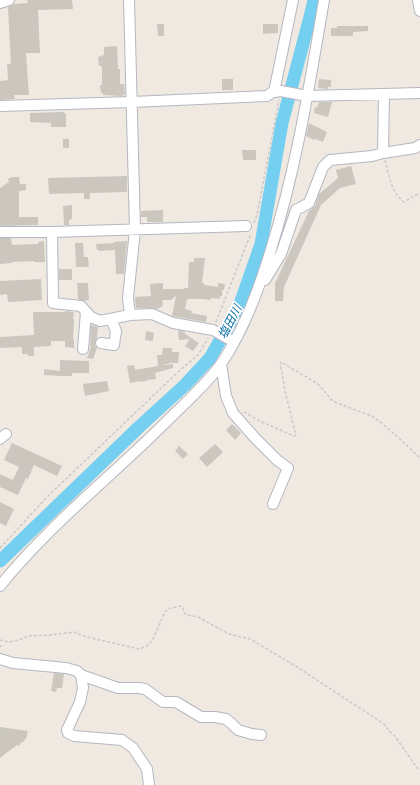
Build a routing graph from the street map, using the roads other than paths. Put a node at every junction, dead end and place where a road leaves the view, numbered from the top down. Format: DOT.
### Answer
graph roads {
  1 [pos="9,0"];
  2 [pos="129,0"];
  3 [pos="293,0"];
  4 [pos="324,0"];
  5 [pos="418,0"];
  6 [pos="0,3"];
  7 [pos="420,11"];
  8 [pos="278,91"];
  9 [pos="420,93"];
  10 [pos="384,94"];
  11 [pos="306,96"];
  12 [pos="132,102"];
  13 [pos="0,106"];
  14 [pos="420,145"];
  15 [pos="383,153"];
  16 [pos="246,226"];
  17 [pos="135,230"];
  18 [pos="0,232"];
  19 [pos="52,232"];
  20 [pos="257,294"];
  21 [pos="86,312"];
  22 [pos="130,315"];
  23 [pos="111,319"];
  24 [pos="232,341"];
  25 [pos="101,343"];
  26 [pos="83,349"];
  27 [pos="221,364"];
  28 [pos="274,504"];
  29 [pos="0,586"];
  30 [pos="0,659"];
  31 [pos="81,675"];
  32 [pos="261,735"];
  33 [pos="149,785"];
  1 -- 6 [label="street"];
  2 -- 12 [label="street"];
  3 -- 8 [label="street"];
  4 -- 11 [label="street"];
  5 -- 7 [label="street"];
  8 -- 11 [label="street"];
  8 -- 12 [label="street"];
  9 -- 10 [label="street"];
  10 -- 11 [label="street"];
  10 -- 15 [label="street"];
  11 -- 20 [label="street"];
  12 -- 13 [label="street"];
  12 -- 17 [label="street"];
  14 -- 15 [label="street"];
  15 -- 20 [label="street"];
  16 -- 17 [label="street"];
  17 -- 19 [label="street"];
  17 -- 22 [label="street"];
  18 -- 19 [label="street"];
  19 -- 21 [label="street"];
  20 -- 24 [label="street"];
  21 -- 23 [label="street"];
  21 -- 26 [label="street"];
  22 -- 23 [label="street"];
  22 -- 24 [label="street"];
  23 -- 25 [label="street"];
  24 -- 27 [label="street"];
  27 -- 28 [label="street"];
  27 -- 29 [label="street"];
  30 -- 31 [label="street"];
  31 -- 32 [label="street"];
  31 -- 33 [label="street"];
}
